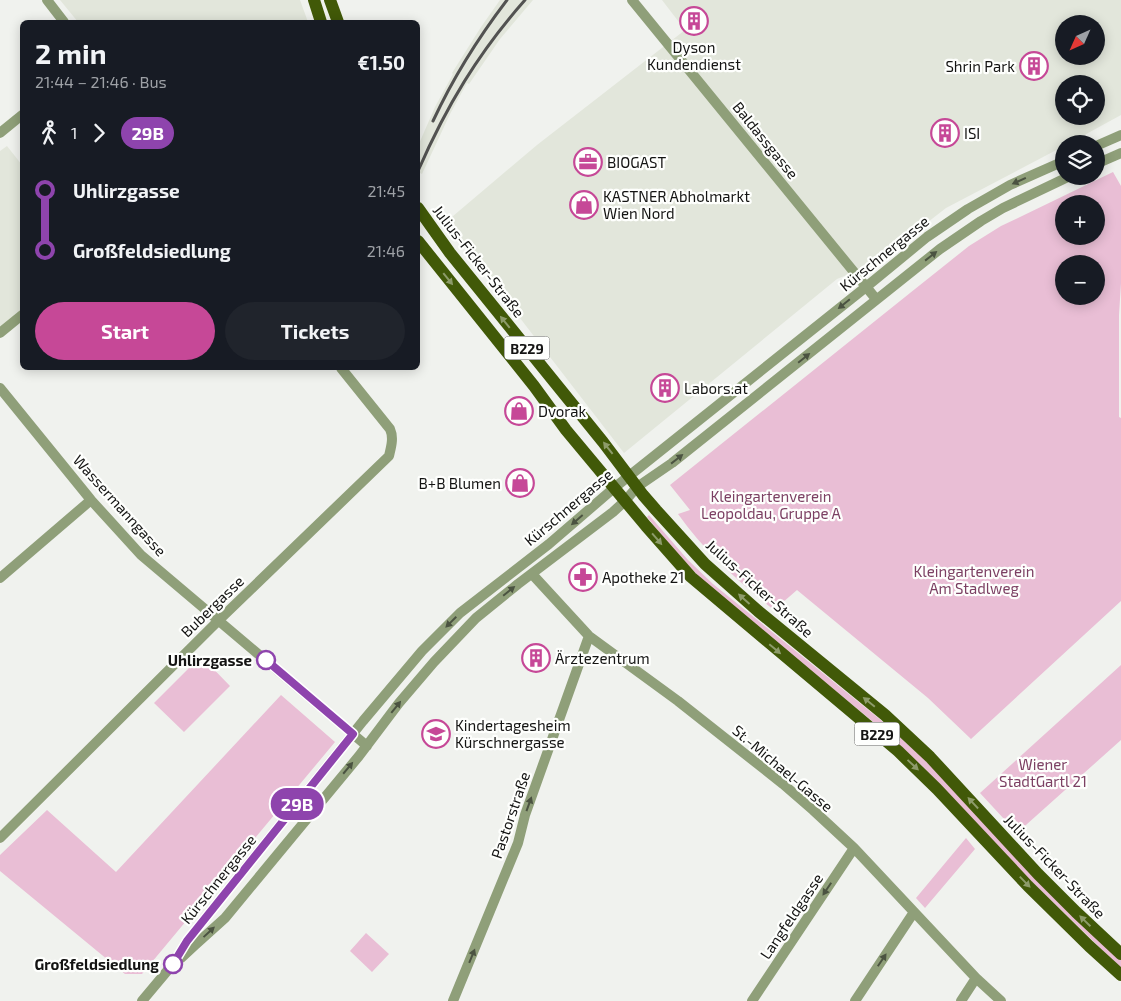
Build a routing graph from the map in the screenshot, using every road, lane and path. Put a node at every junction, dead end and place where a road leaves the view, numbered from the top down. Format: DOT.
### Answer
graph roads {
  1 [pos="47,0"];
  2 [pos="314,0"];
  3 [pos="330,0"];
  4 [pos="632,0"];
  5 [pos="62,20"];
  6 [pos="320,20"];
  7 [pos="337,20"];
  8 [pos="20,117"];
  9 [pos="0,133"];
  10 [pos="1121,135"];
  11 [pos="1105,142"];
  12 [pos="1121,153"];
  13 [pos="1105,160"];
  14 [pos="1055,165"];
  15 [pos="1055,183"];
  16 [pos="420,211"];
  17 [pos="420,244"];
  18 [pos="866,287"];
  19 [pos="876,299"];
  20 [pos="20,317"];
  21 [pos="0,333"];
  22 [pos="343,370"];
  23 [pos="0,388"];
  24 [pos="630,476"];
  25 [pos="637,487"];
  26 [pos="614,488"];
  27 [pos="91,500"];
  28 [pos="625,501"];
  29 [pos="532,574"];
  30 [pos="0,578"];
  31 [pos="218,621"];
  32 [pos="589,636"];
  33 [pos="353,734"];
  34 [pos="367,746"];
  35 [pos="0,838"];
  36 [pos="854,848"];
  37 [pos="914,912"];
  38 [pos="1121,954"];
  39 [pos="172,964"];
  40 [pos="1121,975"];
  41 [pos="976,978"];
  42 [pos="142,1001"];
  43 [pos="453,1001"];
  44 [pos="752,1001"];
  45 [pos="855,1001"];
  46 [pos="961,1001"];
  47 [pos="1001,1001"];
  1 -- 5 [label="street"];
  2 -- 6 [label="main road"];
  3 -- 7 [label="main road"];
  4 -- 18 [label="street, Baldassgasse"];
  8 -- 9 [label="street"];
  10 -- 11 [label="street"];
  12 -- 13 [label="street"];
  14 -- 18 [label="street, Kürschnergasse, one-way"];
  19 -- 15 [label="street, Kürschnergasse, one-way"];
  24 -- 16 [label="main road, Julius-Ficker-Straße / B229, one-way"];
  17 -- 26 [label="main road, Julius-Ficker-Straße / B229, one-way"];
  18 -- 19 [label="street, Baldassgasse"];
  18 -- 24 [label="street, Kürschnergasse, one-way"];
  25 -- 19 [label="street, Kürschnergasse, one-way"];
  20 -- 21 [label="street"];
  22 -- 31 [label="street, Bubergasse"];
  23 -- 27 [label="street, Wassermanngasse"];
  24 -- 25 [label="main road, Julius-Ficker-Straße / B229"];
  24 -- 26 [label="street, Kürschnergasse"];
  25 -- 28 [label="street, Kürschnergasse"];
  38 -- 25 [label="main road, Julius-Ficker-Straße / B229, one-way"];
  26 -- 28 [label="main road, Julius-Ficker-Straße / B229"];
  26 -- 33 [label="street, Kürschnergasse, one-way"];
  27 -- 30 [label="street"];
  27 -- 31 [label="street, Wassermanngasse"];
  28 -- 29 [label="street, Kürschnergasse"];
  28 -- 40 [label="main road, Julius-Ficker-Straße / B229, one-way"];
  29 -- 32 [label="street, St.-Michael-Gasse"];
  34 -- 29 [label="street, Kürschnergasse, one-way"];
  31 -- 33 [label="street, Wassermanngasse"];
  31 -- 35 [label="street, Bubergasse"];
  32 -- 36 [label="street, St.-Michael-Gasse"];
  43 -- 32 [label="street, Pastorstraße, one-way"];
  33 -- 34 [label="street, Wassermanngasse"];
  33 -- 39 [label="street, Kürschnergasse"];
  39 -- 34 [label="street, Kürschnergasse, one-way"];
  36 -- 37 [label="street, St.-Michael-Gasse"];
  36 -- 44 [label="street, Langfeldgasse, one-way"];
  37 -- 41 [label="street, St.-Michael-Gasse"];
  45 -- 37 [label="street, one-way"];
  39 -- 42 [label="street, Kürschnergasse"];
  41 -- 46 [label="street"];
  41 -- 47 [label="street, St.-Michael-Gasse"];
}
